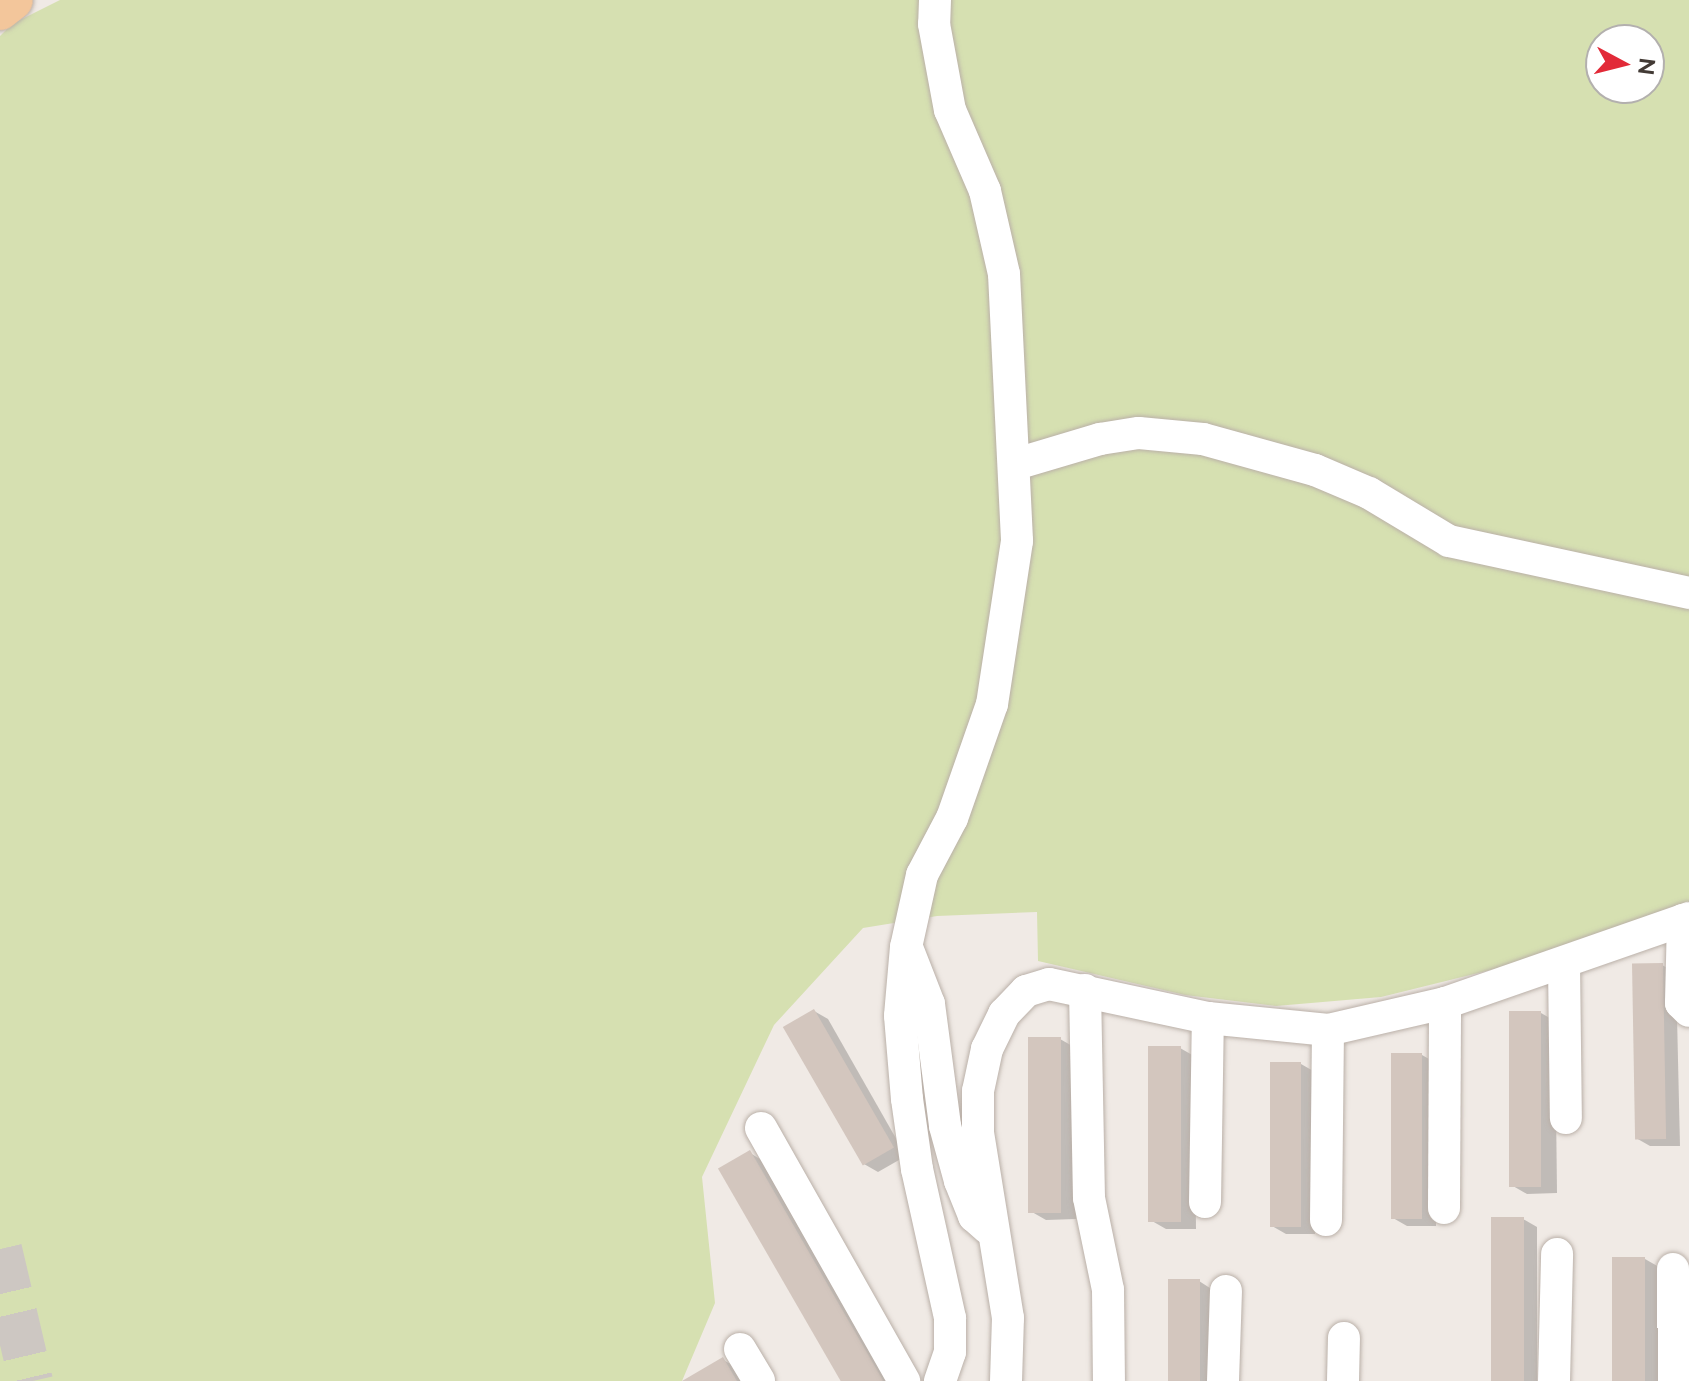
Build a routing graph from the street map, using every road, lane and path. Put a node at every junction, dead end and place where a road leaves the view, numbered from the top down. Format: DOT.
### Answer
graph roads {
  1 [pos="13,0"];
  2 [pos="935,0"];
  3 [pos="0,10"];
  4 [pos="1016,464"];
  5 [pos="1689,593"];
  6 [pos="1686,919"];
  7 [pos="906,947"];
  8 [pos="1564,964"];
  9 [pos="1085,990"];
  10 [pos="1445,1003"];
  11 [pos="1689,1011"];
  12 [pos="1208,1018"];
  13 [pos="1328,1030"];
  14 [pos="1566,1118"];
  15 [pos="761,1128"];
  16 [pos="1205,1202"];
  17 [pos="1444,1208"];
  18 [pos="1326,1220"];
  19 [pos="994,1234"];
  20 [pos="1557,1254"];
  21 [pos="1673,1269"];
  22 [pos="1226,1291"];
  23 [pos="1681,1326"];
  24 [pos="1344,1338"];
  25 [pos="740,1349"];
  26 [pos="759,1381"];
  27 [pos="904,1381"];
  28 [pos="940,1381"];
  29 [pos="1006,1381"];
  30 [pos="1109,1381"];
  31 [pos="1223,1381"];
  32 [pos="1343,1381"];
  33 [pos="1554,1381"];
  34 [pos="1674,1381"];
  1 -- 3 [label="main road"];
  2 -- 4 [label="street"];
  4 -- 5 [label="street"];
  4 -- 7 [label="street"];
  6 -- 8 [label="street"];
  6 -- 11 [label="street"];
  7 -- 19 [label="street"];
  7 -- 28 [label="street"];
  8 -- 10 [label="street"];
  8 -- 14 [label="street"];
  9 -- 12 [label="street"];
  9 -- 19 [label="street"];
  9 -- 30 [label="street"];
  10 -- 13 [label="street"];
  10 -- 17 [label="street"];
  12 -- 13 [label="street"];
  12 -- 16 [label="street"];
  13 -- 18 [label="street"];
  15 -- 27 [label="street"];
  19 -- 29 [label="street"];
  20 -- 33 [label="street"];
  21 -- 23 [label="street"];
  22 -- 31 [label="street"];
  23 -- 34 [label="street"];
  24 -- 32 [label="street"];
  25 -- 26 [label="street"];
}
